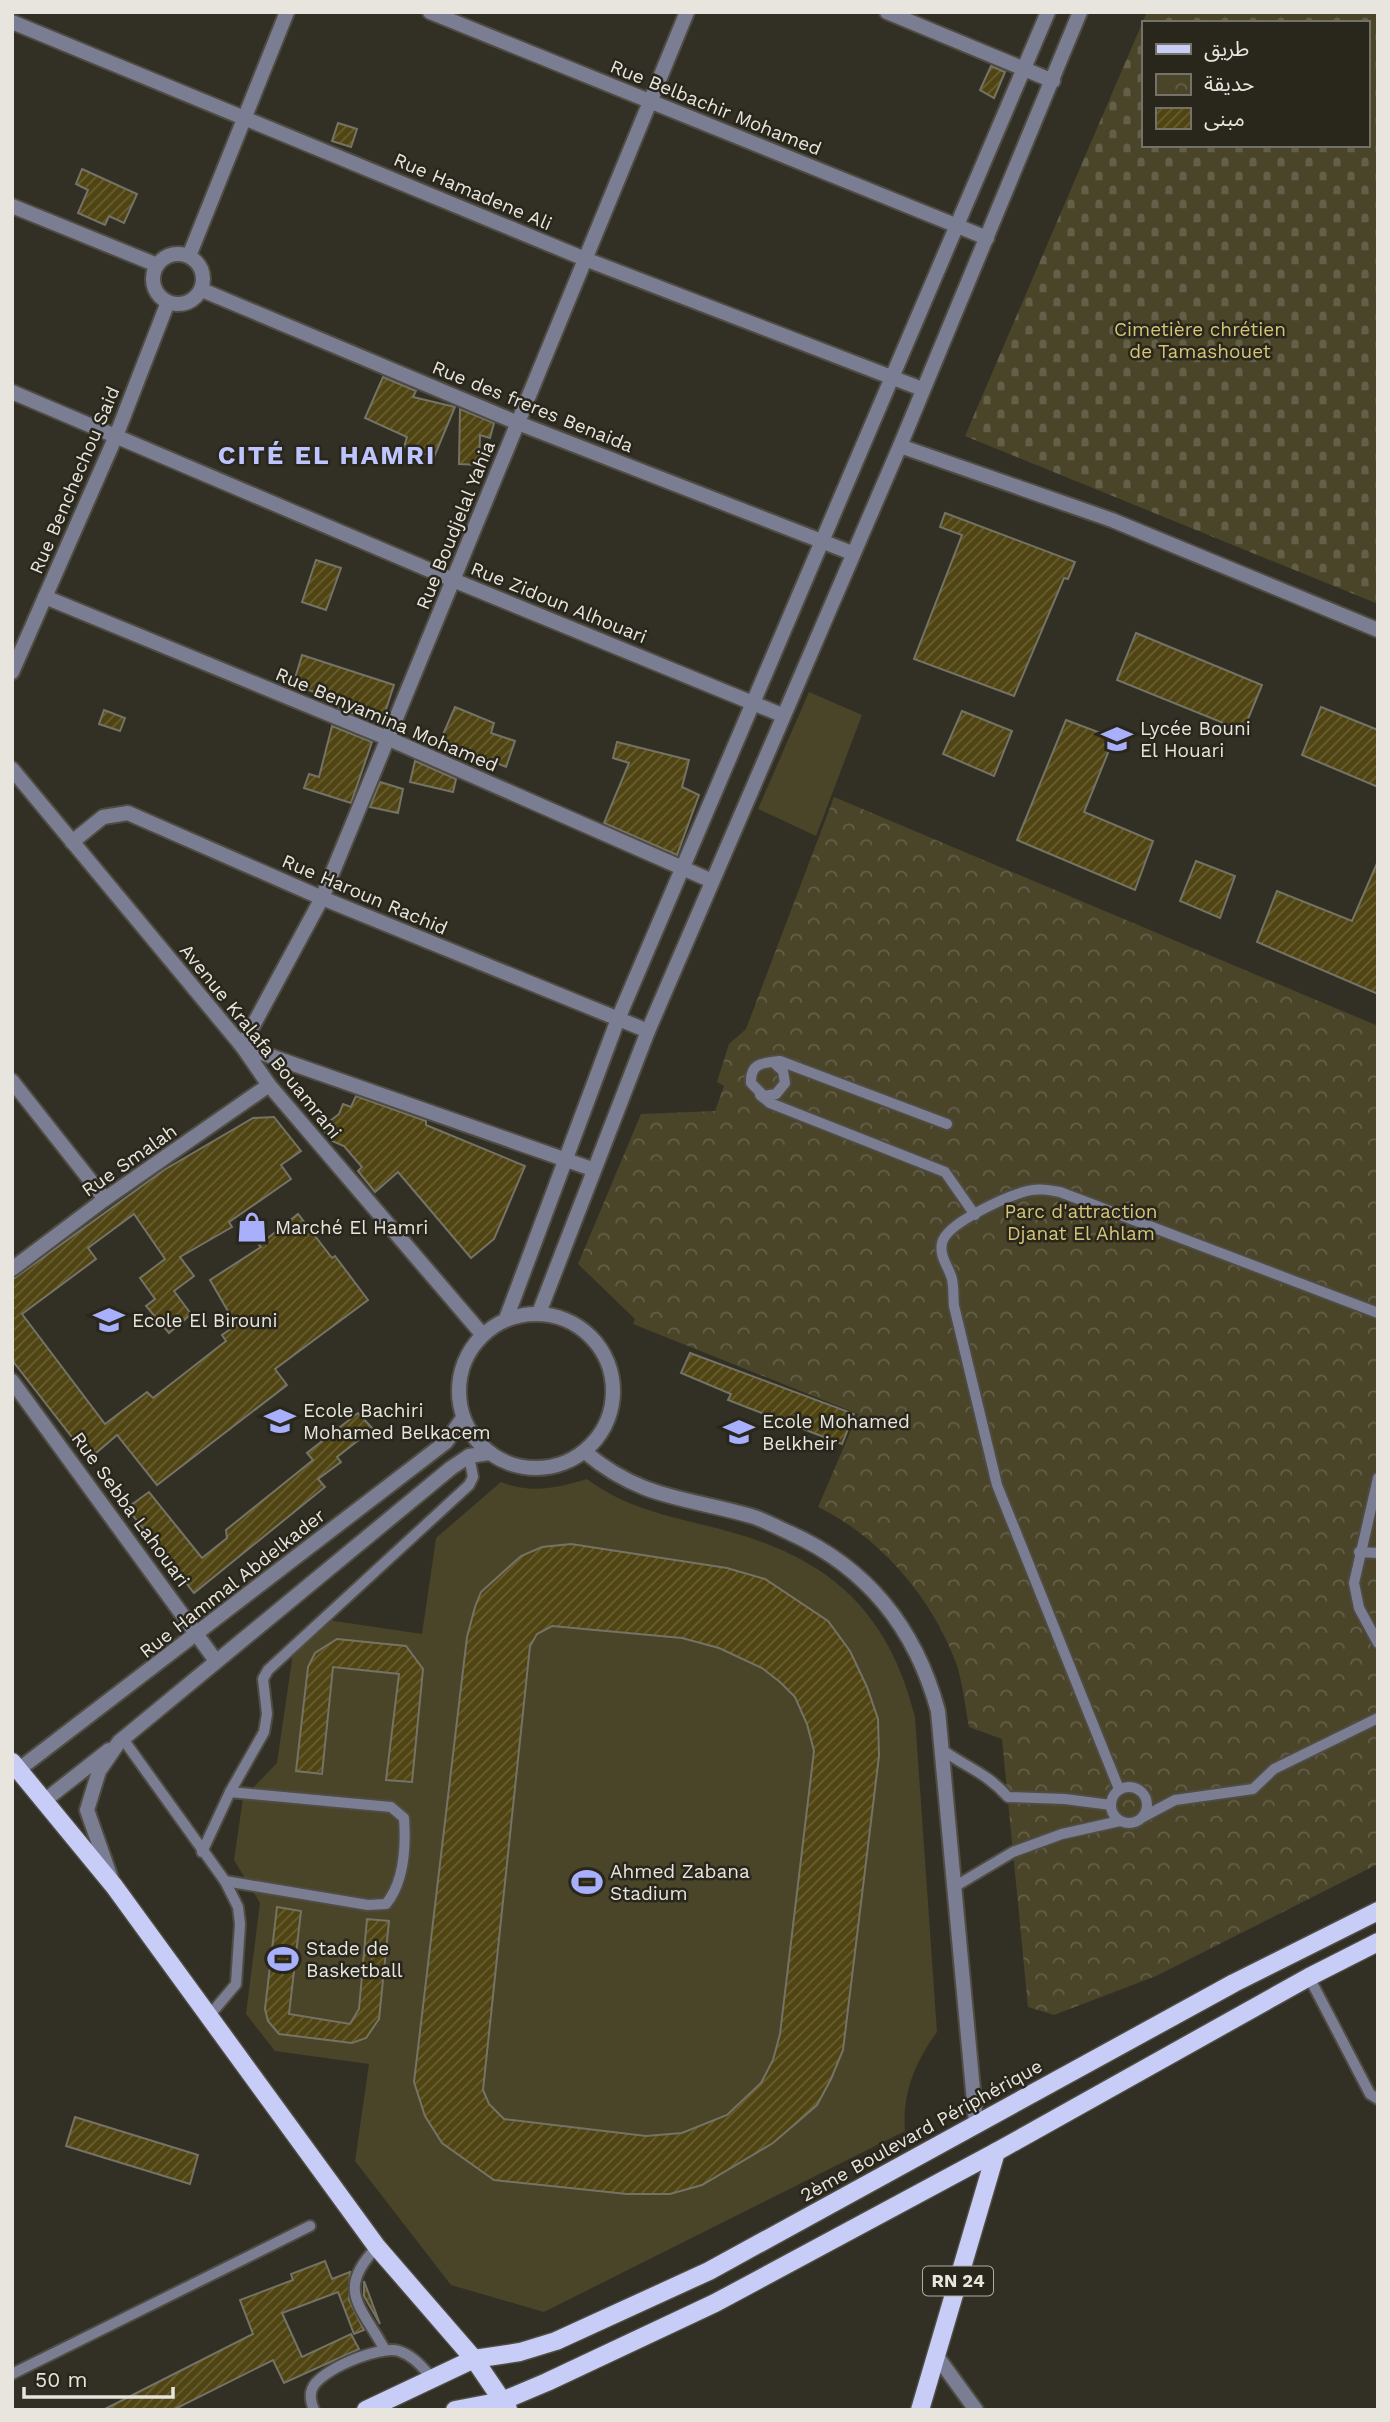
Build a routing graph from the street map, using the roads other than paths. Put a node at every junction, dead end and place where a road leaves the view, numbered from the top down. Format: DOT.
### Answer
graph roads {
  1 [pos="287,12"];
  2 [pos="430,12"];
  3 [pos="687,12"];
  4 [pos="887,12"];
  5 [pos="1048,12"];
  6 [pos="1080,12"];
  7 [pos="12,22"];
  8 [pos="1023,70"];
  9 [pos="1053,81"];
  10 [pos="650,102"];
  11 [pos="246,117"];
  12 [pos="12,206"];
  13 [pos="959,226"];
  14 [pos="988,238"];
  15 [pos="189,256"];
  16 [pos="585,259"];
  17 [pos="157,265"];
  18 [pos="202,290"];
  19 [pos="168,302"];
  20 [pos="893,378"];
  21 [pos="922,389"];
  22 [pos="12,392"];
  23 [pos="518,422"];
  24 [pos="116,436"];
  25 [pos="900,446"];
  26 [pos="821,541"];
  27 [pos="852,553"];
  28 [pos="453,580"];
  29 [pos="45,597"];
  30 [pos="1378,629"];
  31 [pos="12,672"];
  32 [pos="751,703"];
  33 [pos="782,715"];
  34 [pos="387,738"];
  35 [pos="12,769"];
  36 [pos="72,842"];
  37 [pos="682,870"];
  38 [pos="712,881"];
  39 [pos="322,898"];
  40 [pos="618,1019"];
  41 [pos="648,1031"];
  42 [pos="242,1046"];
  43 [pos="773,1062"];
  44 [pos="12,1082"];
  45 [pos="269,1085"];
  46 [pos="758,1093"];
  47 [pos="947,1124"];
  48 [pos="563,1158"];
  49 [pos="592,1168"];
  50 [pos="105,1199"];
  51 [pos="975,1215"];
  52 [pos="12,1269"];
  53 [pos="539,1313"];
  54 [pos="1378,1314"];
  55 [pos="506,1319"];
  56 [pos="482,1334"];
  57 [pos="12,1381"];
  58 [pos="463,1418"];
  59 [pos="585,1452"];
  60 [pos="489,1453"];
  61 [pos="469,1456"];
  62 [pos="1378,1478"];
  63 [pos="1359,1552"];
  64 [pos="1378,1553"];
  65 [pos="199,1634"];
  66 [pos="1378,1643"];
  67 [pos="216,1661"];
  68 [pos="1378,1718"];
  69 [pos="121,1741"];
  70 [pos="941,1749"];
  71 [pos="14,1769"];
  72 [pos="1119,1789"];
  73 [pos="230,1792"];
  74 [pos="44,1801"];
  75 [pos="1111,1805"];
  76 [pos="1143,1817"];
  77 [pos="1120,1821"];
  78 [pos="202,1852"];
  79 [pos="225,1881"];
  80 [pos="114,1886"];
  81 [pos="954,1886"];
  82 [pos="1378,1911"];
  83 [pos="1378,1942"];
  84 [pos="1309,1977"];
  85 [pos="209,2016"];
  86 [pos="1378,2099"];
  87 [pos="976,2123"];
  88 [pos="996,2152"];
  89 [pos="310,2226"];
  90 [pos="377,2247"];
  91 [pos="385,2350"];
  92 [pos="936,2355"];
  93 [pos="474,2359"];
  94 [pos="12,2374"];
  95 [pos="432,2378"];
  96 [pos="505,2405"];
  97 [pos="314,2410"];
  98 [pos="366,2410"];
  99 [pos="455,2410"];
  100 [pos="920,2410"];
  101 [pos="976,2410"];
  1 -- 11 [label="street"];
  2 -- 10 [label="street, Rue Belbachir Mohamed"];
  3 -- 10 [label="street, Rue Boudjelal Yahia"];
  4 -- 8 [label="street"];
  5 -- 8 [label="street"];
  6 -- 9 [label="street"];
  7 -- 11 [label="street, Rue Hamadene Ali"];
  8 -- 9 [label="street"];
  8 -- 13 [label="street"];
  9 -- 14 [label="street"];
  10 -- 13 [label="street, Rue Belbachir Mohamed"];
  10 -- 16 [label="street, Rue Boudjelal Yahia"];
  11 -- 15 [label="street"];
  11 -- 16 [label="street, Rue Hamadene Ali"];
  12 -- 17 [label="street"];
  13 -- 14 [label="street, Rue Belbachir Mohamed"];
  13 -- 20 [label="street"];
  14 -- 21 [label="street"];
  15 -- 17 [label="street"];
  15 -- 18 [label="street"];
  16 -- 20 [label="street, Rue Hamadene Ali"];
  16 -- 23 [label="street, Rue Boudjelal Yahia"];
  17 -- 19 [label="street"];
  18 -- 19 [label="street"];
  18 -- 23 [label="street, Rue des freres Benaida"];
  19 -- 24 [label="street, Rue Benchechou Said"];
  20 -- 21 [label="street, Rue Hamadene Ali"];
  20 -- 26 [label="street"];
  21 -- 25 [label="street"];
  22 -- 24 [label="street, Rue Zidoun Alhouari"];
  23 -- 26 [label="street, Rue des freres Benaida"];
  23 -- 28 [label="street, Rue Boudjelal Yahia"];
  24 -- 28 [label="street, Rue Zidoun Alhouari"];
  24 -- 29 [label="street, Rue Benchechou Said"];
  25 -- 27 [label="street"];
  25 -- 30 [label="street"];
  26 -- 27 [label="street, Rue des freres Benaida"];
  26 -- 32 [label="street"];
  27 -- 33 [label="street"];
  28 -- 32 [label="street, Rue Zidoun Alhouari"];
  28 -- 34 [label="street, Rue Boudjelal Yahia"];
  29 -- 31 [label="street, Rue Benchechou Said"];
  29 -- 34 [label="street, Rue Benyamina Mohamed"];
  32 -- 33 [label="street, Rue Zidoun Alhouari"];
  32 -- 37 [label="street"];
  33 -- 38 [label="street"];
  34 -- 37 [label="street, Rue Benyamina Mohamed"];
  34 -- 39 [label="street, Rue Boudjelal Yahia"];
  35 -- 36 [label="street, Avenue Kralafa Bouamrani"];
  36 -- 39 [label="street, Rue Haroun Rachid"];
  36 -- 42 [label="street, Avenue Kralafa Bouamrani"];
  37 -- 38 [label="street, Rue Benyamina Mohamed"];
  37 -- 40 [label="street"];
  38 -- 41 [label="street"];
  39 -- 40 [label="street, Rue Haroun Rachid"];
  39 -- 42 [label="street, Rue Boudjelal Yahia"];
  40 -- 41 [label="street, Rue Haroun Rachid"];
  40 -- 48 [label="street"];
  41 -- 49 [label="street"];
  42 -- 45 [label="street, Avenue Kralafa Bouamrani"];
  42 -- 48 [label="street"];
  43 -- 46 [label="lane"];
  43 -- 46 [label="lane"];
  43 -- 47 [label="lane"];
  44 -- 50 [label="street"];
  45 -- 50 [label="street, Rue Smalah"];
  45 -- 56 [label="street, Avenue Kralafa Bouamrani"];
  46 -- 51 [label="lane"];
  48 -- 49 [label="street"];
  48 -- 55 [label="street"];
  49 -- 53 [label="street"];
  50 -- 52 [label="street, Rue Smalah"];
  51 -- 54 [label="lane"];
  51 -- 72 [label="lane"];
  53 -- 55 [label="street"];
  53 -- 59 [label="street"];
  55 -- 56 [label="street"];
  56 -- 58 [label="street"];
  57 -- 65 [label="street, Rue Sebba Lahouari"];
  58 -- 60 [label="street"];
  58 -- 65 [label="street, Rue Hammal Abdelkader"];
  59 -- 60 [label="street"];
  59 -- 70 [label="street"];
  60 -- 61 [label="street"];
  61 -- 67 [label="street"];
  61 -- 73 [label="lane"];
  62 -- 63 [label="lane"];
  63 -- 64 [label="lane"];
  63 -- 66 [label="lane"];
  65 -- 67 [label="street, Rue Sebba Lahouari"];
  65 -- 71 [label="street, Rue Hammal Abdelkader"];
  67 -- 69 [label="street"];
  68 -- 76 [label="lane"];
  69 -- 74 [label="street"];
  69 -- 78 [label="lane"];
  69 -- 80 [label="street"];
  70 -- 75 [label="lane"];
  70 -- 81 [label="street"];
  71 -- 74 [label="main road"];
  72 -- 75 [label="lane"];
  72 -- 76 [label="lane"];
  73 -- 78 [label="lane"];
  73 -- 79 [label="lane"];
  74 -- 80 [label="main road"];
  75 -- 77 [label="lane"];
  76 -- 77 [label="lane"];
  77 -- 81 [label="lane"];
  78 -- 79 [label="lane"];
  79 -- 85 [label="lane"];
  80 -- 85 [label="main road"];
  81 -- 87 [label="street"];
  82 -- 87 [label="main road, 2ème Boulevard Périphérique"];
  83 -- 84 [label="main road"];
  84 -- 86 [label="lane"];
  84 -- 88 [label="main road"];
  85 -- 90 [label="main road"];
  87 -- 93 [label="main road, 2ème Boulevard Périphérique"];
  88 -- 92 [label="main road, RN 24"];
  88 -- 96 [label="main road"];
  89 -- 94 [label="lane"];
  90 -- 91 [label="lane"];
  90 -- 93 [label="main road"];
  91 -- 95 [label="lane"];
  91 -- 97 [label="lane"];
  92 -- 100 [label="main road, RN 24"];
  92 -- 101 [label="street"];
  93 -- 95 [label="main road, 2ème Boulevard Périphérique"];
  93 -- 96 [label="main road"];
  95 -- 98 [label="main road, 2ème Boulevard Périphérique"];
  96 -- 99 [label="main road"];
}
